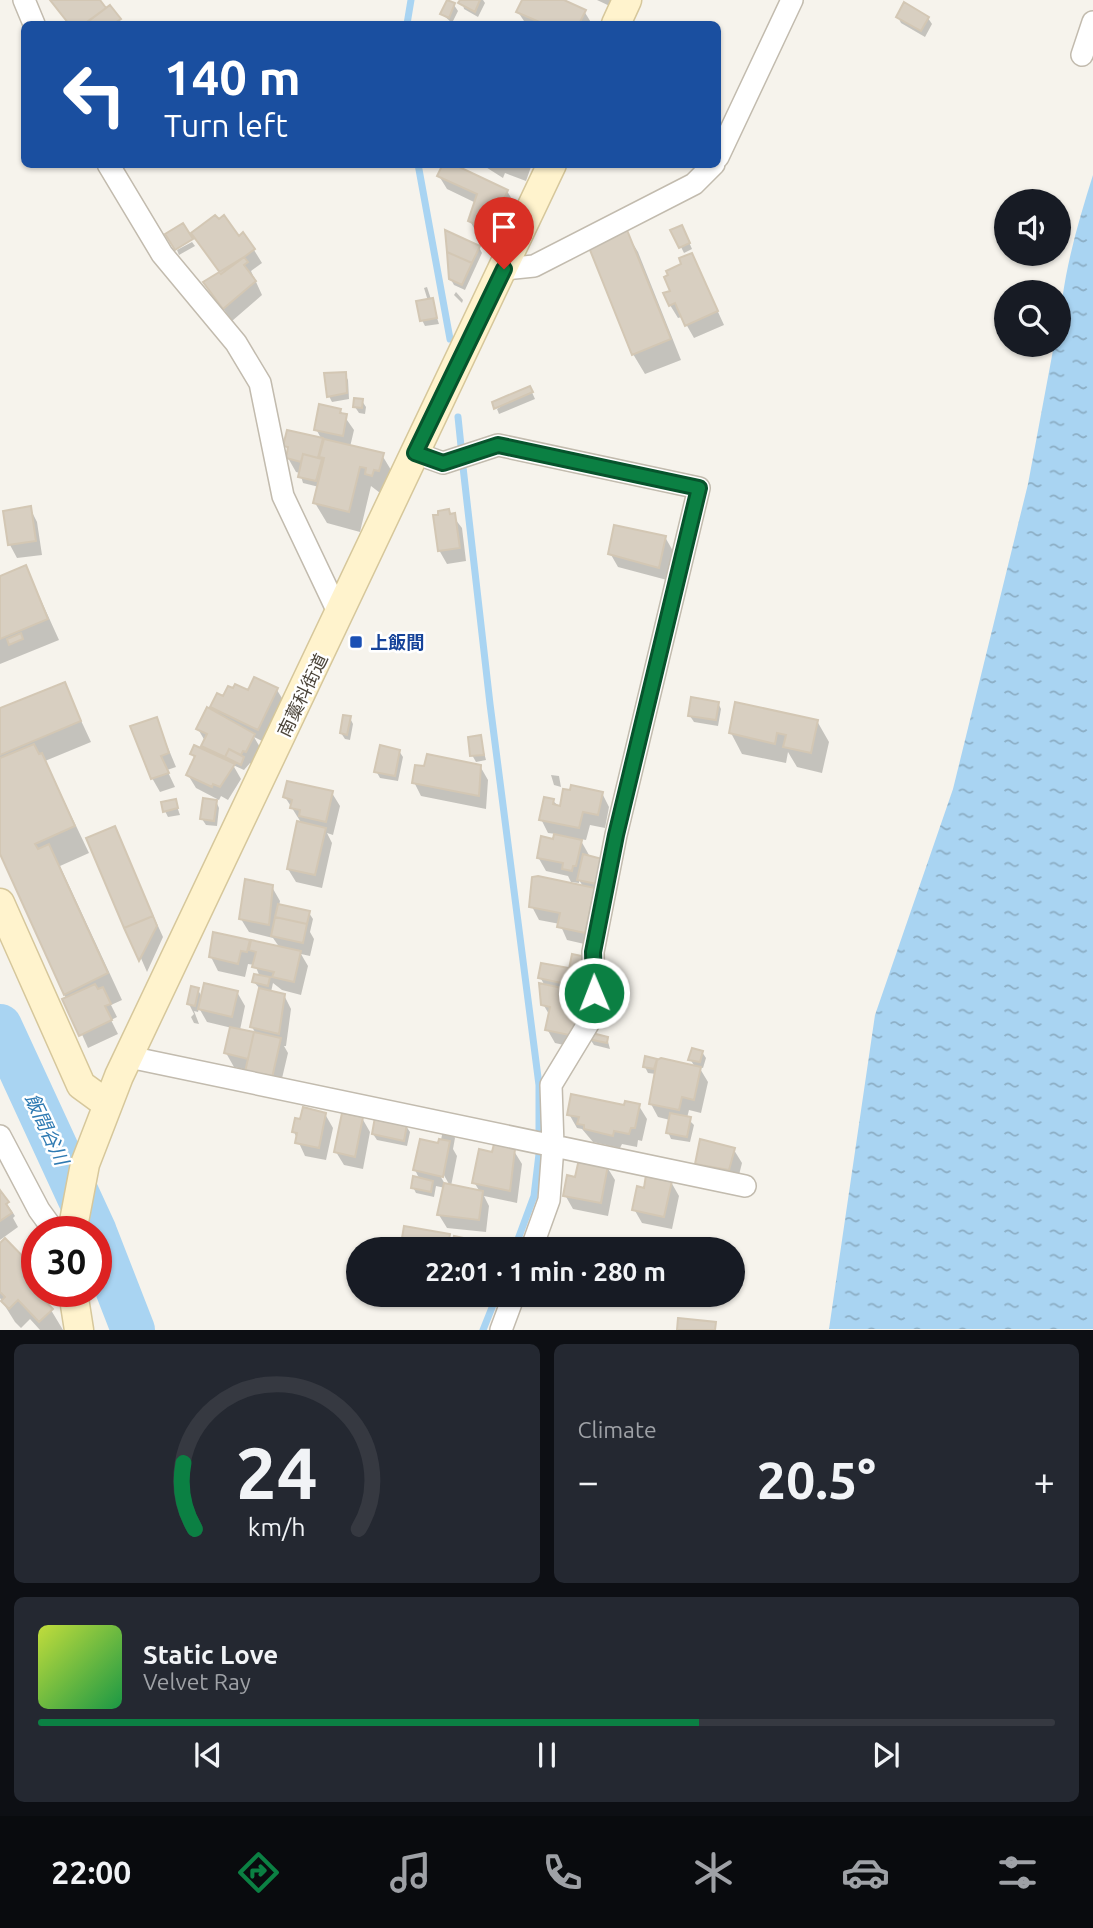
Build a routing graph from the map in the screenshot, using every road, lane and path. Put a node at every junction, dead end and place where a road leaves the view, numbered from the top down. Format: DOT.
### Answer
graph roads {
  1 [pos="24,0"];
  2 [pos="627,0"];
  3 [pos="792,0"];
  4 [pos="33,21"];
  5 [pos="617,21"];
  6 [pos="1093,22"];
  7 [pos="1082,55"];
  8 [pos="721,151"];
  9 [pos="110,168"];
  10 [pos="550,168"];
  11 [pos="710,168"];
  12 [pos="504,269"];
  13 [pos="415,453"];
  14 [pos="340,616"];
  15 [pos="0,904"];
  16 [pos="129,1057"];
  17 [pos="107,1104"];
  18 [pos="0,1136"];
  19 [pos="553,1146"];
  20 [pos="746,1186"];
  21 [pos="43,1216"];
  22 [pos="74,1216"];
  23 [pos="536,1237"];
  24 [pos="75,1307"];
  25 [pos="509,1307"];
  26 [pos="79,1329"];
  27 [pos="501,1329"];
  1 -- 4 [label="street"];
  2 -- 5 [label="main road"];
  3 -- 8 [label="street"];
  6 -- 7 [label="street"];
  9 -- 14 [label="street"];
  10 -- 12 [label="main road, 南藁科街道"];
  11 -- 12 [label="street"];
  12 -- 13 [label="main road, 南藁科街道"];
  13 -- 14 [label="main road, 南藁科街道"];
  13 -- 19 [label="street"];
  14 -- 16 [label="main road, 南藁科街道"];
  15 -- 17 [label="main road"];
  16 -- 17 [label="main road, 南藁科街道"];
  16 -- 19 [label="street"];
  17 -- 22 [label="main road, 南藁科街道"];
  18 -- 21 [label="street"];
  19 -- 20 [label="street"];
  19 -- 23 [label="street"];
  24 -- 26 [label="main road"];
  25 -- 27 [label="street"];
}
